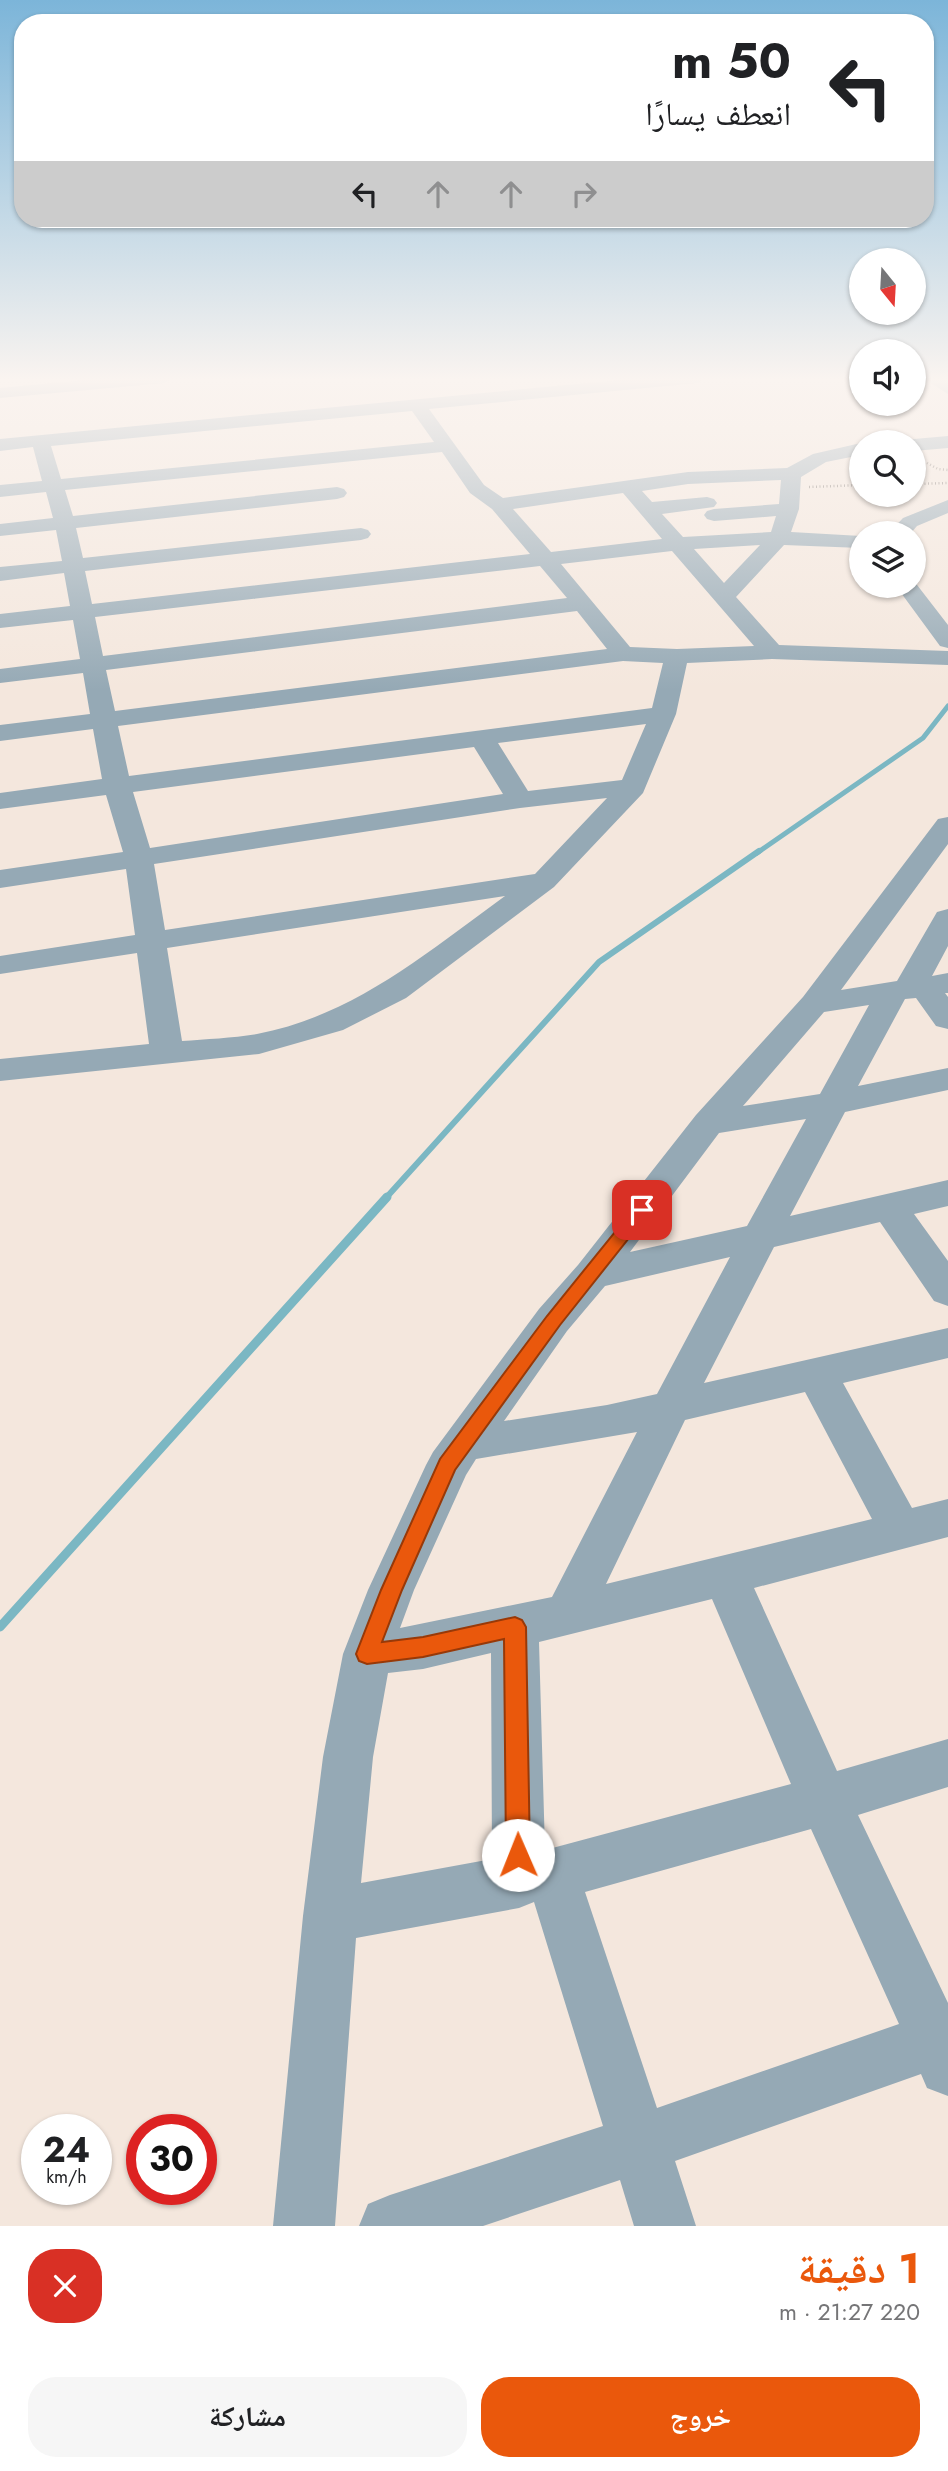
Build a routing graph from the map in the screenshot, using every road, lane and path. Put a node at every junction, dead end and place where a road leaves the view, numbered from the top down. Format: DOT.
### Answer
graph roads {
  1 [pos="52,482"];
  2 [pos="92,482"];
  3 [pos="331,482"];
  4 [pos="472,482"];
  5 [pos="654,482"];
  6 [pos="691,482"];
  7 [pos="718,482"];
  8 [pos="798,482"];
  9 [pos="948,483"];
  10 [pos="926,484"];
  11 [pos="626,485"];
  12 [pos="849,485"];
  13 [pos="53,486"];
  14 [pos="0,491"];
  15 [pos="790,491"];
  16 [pos="337,493"];
  17 [pos="499,505"];
  18 [pos="948,506"];
  19 [pos="647,509"];
  20 [pos="710,509"];
  21 [pos="912,521"];
  22 [pos="65,523"];
  23 [pos="0,530"];
  24 [pos="361,534"];
  25 [pos="779,538"];
  26 [pos="730,540"];
  27 [pos="849,541"];
  28 [pos="676,544"];
  29 [pos="545,558"];
  30 [pos="73,565"];
  31 [pos="0,573"];
  32 [pos="390,576"];
  33 [pos="723,597"];
  34 [pos="916,598"];
  35 [pos="583,603"];
  36 [pos="412,608"];
  37 [pos="83,611"];
  38 [pos="0,621"];
  39 [pos="948,640"];
  40 [pos="772,652"];
  41 [pos="623,654"];
  42 [pos="677,656"];
  43 [pos="948,659"];
  44 [pos="93,665"];
  45 [pos="0,676"];
  46 [pos="663,714"];
  47 [pos="105,720"];
  48 [pos="0,733"];
  49 [pos="482,738"];
  50 [pos="117,785"];
  51 [pos="633,787"];
  52 [pos="520,800"];
  53 [pos="0,802"];
  54 [pos="948,825"];
  55 [pos="139,858"];
  56 [pos="0,879"];
  57 [pos="544,881"];
  58 [pos="948,918"];
  59 [pos="153,941"];
  60 [pos="0,965"];
  61 [pos="918,988"];
  62 [pos="814,1004"];
  63 [pos="948,1019"];
  64 [pos="167,1055"];
  65 [pos="0,1070"];
  66 [pos="948,1079"];
  67 [pos="832,1103"];
  68 [pos="708,1124"];
  69 [pos="948,1193"];
  70 [pos="889,1206"];
  71 [pos="761,1235"];
  72 [pos="592,1275"];
  73 [pos="948,1291"];
  74 [pos="948,1343"];
  75 [pos="816,1373"];
  76 [pos="674,1406"];
  77 [pos="463,1444"];
  78 [pos="948,1518"];
  79 [pos="901,1530"];
  80 [pos="724,1576"];
  81 [pos="569,1612"];
  82 [pos="515,1627"];
  83 [pos="367,1654"];
  84 [pos="948,1763"];
  85 [pos="824,1800"];
  86 [pos="535,1877"];
  87 [pos="330,1916"];
  88 [pos="944,2048"];
  89 [pos="639,2144"];
  90 [pos="304,2226"];
  91 [pos="390,2226"];
  92 [pos="665,2226"];
  1 -- 13 [label="street"];
  2 -- 13 [label="street"];
  3 -- 16 [label="street"];
  4 -- 17 [label="street"];
  5 -- 11 [label="street"];
  6 -- 20 [label="street"];
  7 -- 15 [label="street"];
  8 -- 15 [label="street"];
  9 -- 10 [label="path"];
  11 -- 17 [label="street"];
  11 -- 19 [label="street"];
  12 -- 15 [label="path"];
  13 -- 14 [label="street"];
  13 -- 22 [label="street"];
  15 -- 20 [label="street"];
  15 -- 25 [label="street"];
  16 -- 22 [label="street"];
  16 -- 24 [label="street"];
  17 -- 29 [label="street"];
  18 -- 21 [label="street"];
  19 -- 20 [label="street"];
  19 -- 28 [label="street"];
  20 -- 26 [label="street"];
  22 -- 23 [label="street"];
  22 -- 30 [label="street"];
  24 -- 30 [label="street"];
  24 -- 32 [label="street"];
  25 -- 26 [label="street"];
  25 -- 27 [label="street"];
  25 -- 33 [label="street"];
  26 -- 28 [label="street"];
  28 -- 29 [label="street"];
  28 -- 33 [label="street"];
  29 -- 32 [label="street"];
  29 -- 35 [label="street"];
  30 -- 31 [label="street"];
  30 -- 37 [label="street"];
  32 -- 36 [label="street"];
  32 -- 37 [label="street"];
  33 -- 40 [label="street"];
  34 -- 39 [label="street"];
  35 -- 36 [label="street"];
  35 -- 41 [label="street"];
  36 -- 44 [label="street"];
  37 -- 38 [label="street"];
  37 -- 44 [label="street"];
  40 -- 42 [label="street"];
  40 -- 43 [label="street"];
  41 -- 42 [label="street"];
  41 -- 47 [label="street"];
  42 -- 46 [label="street"];
  44 -- 45 [label="street"];
  44 -- 47 [label="street"];
  46 -- 49 [label="street"];
  46 -- 51 [label="street"];
  47 -- 48 [label="street"];
  47 -- 50 [label="street"];
  49 -- 50 [label="street"];
  49 -- 52 [label="street"];
  50 -- 53 [label="street"];
  50 -- 55 [label="street"];
  51 -- 52 [label="street"];
  51 -- 57 [label="street"];
  52 -- 55 [label="street"];
  54 -- 62 [label="street"];
  55 -- 56 [label="street"];
  55 -- 59 [label="street"];
  57 -- 59 [label="street"];
  57 -- 64 [label="street"];
  58 -- 61 [label="street"];
  59 -- 60 [label="street"];
  59 -- 64 [label="street"];
  61 -- 62 [label="street"];
  61 -- 63 [label="street"];
  61 -- 67 [label="street"];
  62 -- 68 [label="street"];
  64 -- 65 [label="street"];
  66 -- 67 [label="street"];
  67 -- 68 [label="street"];
  67 -- 71 [label="street"];
  68 -- 72 [label="street"];
  69 -- 70 [label="street"];
  70 -- 71 [label="street"];
  70 -- 73 [label="street"];
  71 -- 72 [label="street"];
  71 -- 76 [label="street"];
  72 -- 77 [label="street"];
  74 -- 75 [label="street"];
  75 -- 76 [label="street"];
  75 -- 79 [label="street"];
  76 -- 77 [label="street"];
  76 -- 81 [label="street"];
  77 -- 83 [label="street"];
  78 -- 79 [label="street"];
  79 -- 80 [label="street"];
  80 -- 81 [label="street"];
  80 -- 85 [label="street"];
  81 -- 82 [label="street"];
  82 -- 83 [label="street"];
  82 -- 86 [label="street"];
  83 -- 87 [label="street"];
  84 -- 85 [label="street"];
  85 -- 86 [label="street"];
  85 -- 88 [label="street"];
  86 -- 87 [label="street"];
  86 -- 89 [label="street"];
  87 -- 90 [label="street"];
  88 -- 89 [label="street"];
  89 -- 91 [label="street"];
  89 -- 92 [label="street"];
}
